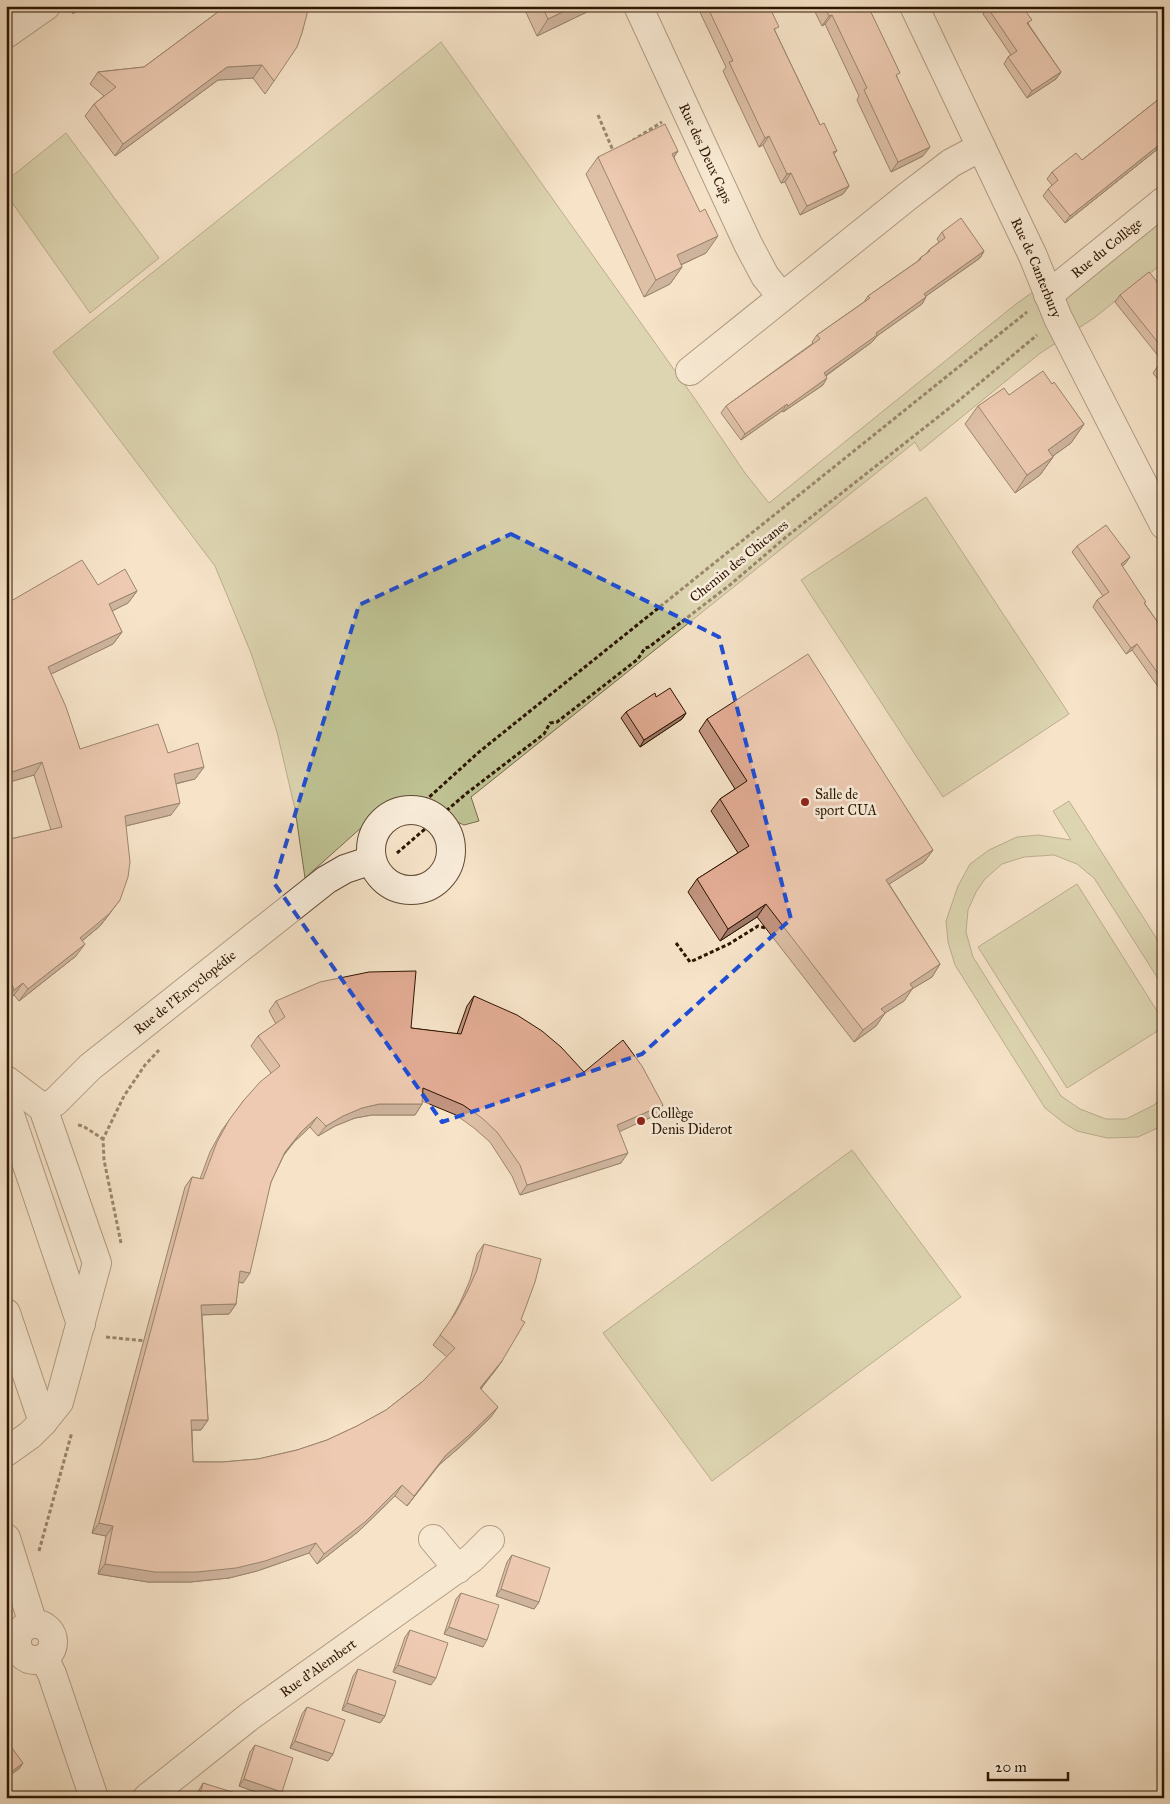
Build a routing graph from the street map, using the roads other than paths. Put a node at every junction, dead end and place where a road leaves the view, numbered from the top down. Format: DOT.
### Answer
graph roads {
  1 [pos="46,6"];
  2 [pos="638,6"];
  3 [pos="914,6"];
  4 [pos="6,34"];
  5 [pos="980,147"];
  6 [pos="1164,201"];
  7 [pos="782,297"];
  8 [pos="1053,307"];
  9 [pos="690,371"];
  10 [pos="1164,525"];
  11 [pos="374,866"];
  12 [pos="6,1080"];
  13 [pos="6,1103"];
  14 [pos="43,1108"];
  15 [pos="6,1313"];
  16 [pos="81,1324"];
  17 [pos="43,1422"];
  18 [pos="6,1452"];
  19 [pos="433,1539"];
  20 [pos="490,1540"];
  21 [pos="10,1549"];
  22 [pos="458,1569"];
  23 [pos="24,1660"];
  24 [pos="94,1798"];
  25 [pos="147,1798"];
  1 -- 4 [label="street"];
  2 -- 7 [label="street, Rue des Deux Caps"];
  3 -- 5 [label="street, Rue de Canterbury"];
  5 -- 7 [label="street"];
  5 -- 8 [label="street, Rue de Canterbury"];
  6 -- 8 [label="street, Rue du Collège"];
  7 -- 9 [label="street"];
  8 -- 10 [label="street, Rue de Canterbury"];
  11 -- 11 [label="street"];
  11 -- 14 [label="street, Rue de l'Encyclopédie"];
  12 -- 14 [label="street"];
  13 -- 16 [label="street"];
  14 -- 16 [label="street"];
  15 -- 17 [label="street"];
  16 -- 17 [label="street"];
  17 -- 18 [label="street"];
  19 -- 22 [label="street"];
  20 -- 22 [label="street, Rue d'Alembert"];
  21 -- 23 [label="street"];
  22 -- 25 [label="street, Rue d'Alembert"];
  23 -- 24 [label="street"];
}
